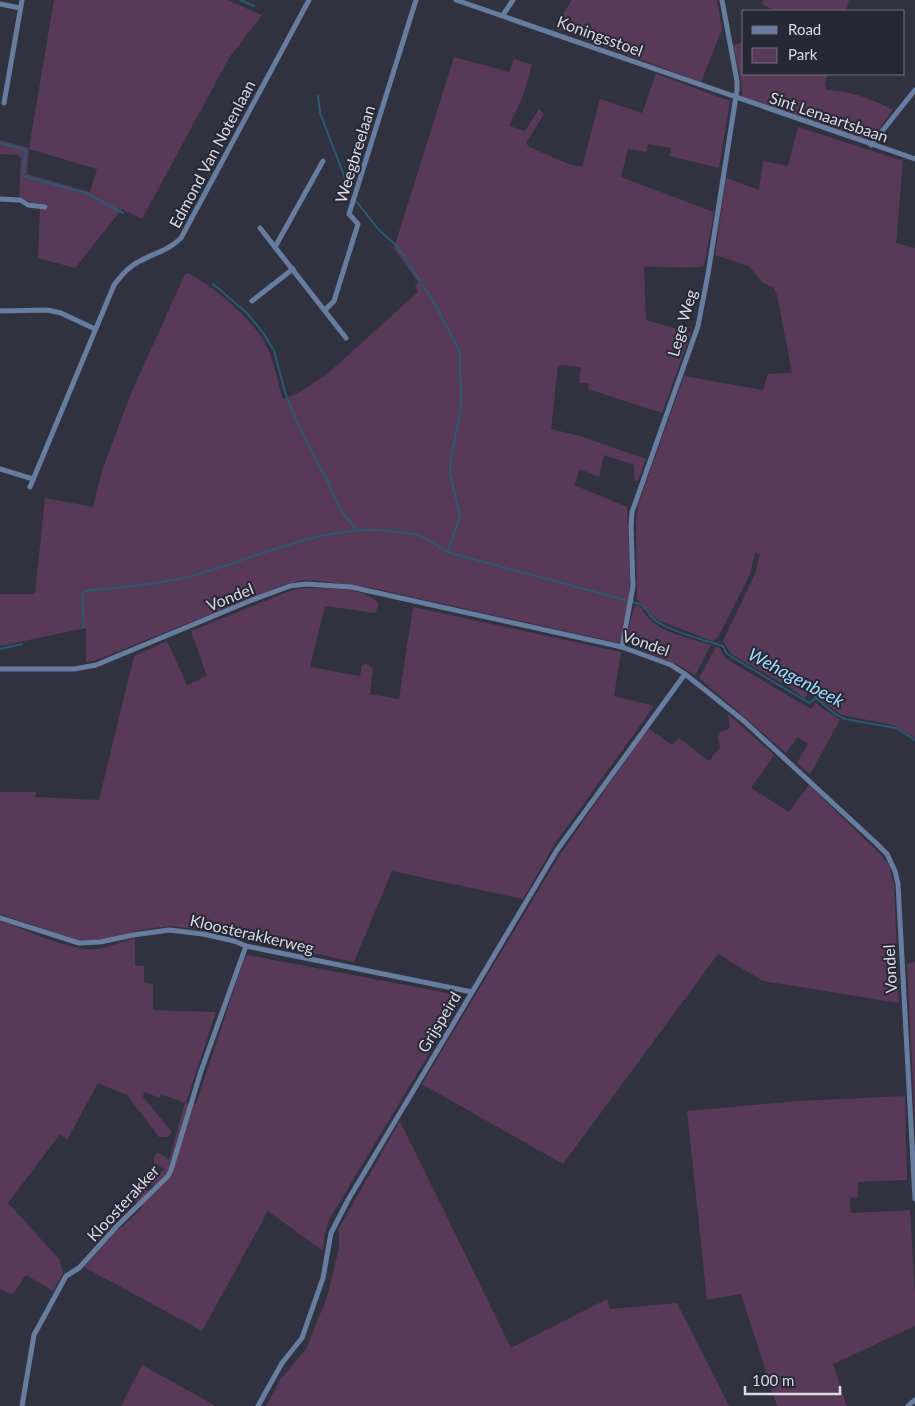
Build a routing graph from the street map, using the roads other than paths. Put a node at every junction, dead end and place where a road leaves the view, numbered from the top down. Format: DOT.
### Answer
graph roads {
  1 [pos="22,0"];
  2 [pos="309,0"];
  3 [pos="416,0"];
  4 [pos="456,0"];
  5 [pos="513,0"];
  6 [pos="722,0"];
  7 [pos="0,4"];
  8 [pos="20,8"];
  9 [pos="503,15"];
  10 [pos="915,90"];
  11 [pos="735,98"];
  12 [pos="4,103"];
  13 [pos="871,145"];
  14 [pos="915,159"];
  15 [pos="322,161"];
  16 [pos="0,199"];
  17 [pos="45,207"];
  18 [pos="260,228"];
  19 [pos="275,246"];
  20 [pos="293,269"];
  21 [pos="252,301"];
  22 [pos="325,310"];
  23 [pos="0,311"];
  24 [pos="95,328"];
  25 [pos="346,338"];
  26 [pos="0,469"];
  27 [pos="33,479"];
  28 [pos="30,488"];
  29 [pos="622,647"];
  30 [pos="0,669"];
  31 [pos="685,674"];
  32 [pos="0,918"];
  33 [pos="246,946"];
  34 [pos="472,992"];
  35 [pos="915,1199"];
  36 [pos="915,1400"];
  37 [pos="22,1406"];
  38 [pos="258,1406"];
  39 [pos="908,1406"];
  1 -- 8 [label="street"];
  2 -- 24 [label="street, Edmond Van Notenlaan"];
  3 -- 22 [label="street, Weegbreelaan"];
  4 -- 9 [label="street, Koningsstoel"];
  5 -- 9 [label="street"];
  6 -- 11 [label="street, Lege Weg"];
  7 -- 8 [label="street"];
  8 -- 12 [label="street"];
  9 -- 11 [label="street, Koningsstoel"];
  10 -- 13 [label="street"];
  11 -- 13 [label="street, Sint Lenaartsbaan"];
  11 -- 29 [label="street, Lege Weg"];
  13 -- 14 [label="street, Sint Lenaartsbaan"];
  15 -- 19 [label="street"];
  16 -- 17 [label="street"];
  18 -- 19 [label="street"];
  19 -- 20 [label="street"];
  20 -- 21 [label="street"];
  20 -- 22 [label="street"];
  22 -- 25 [label="street"];
  23 -- 24 [label="street"];
  24 -- 27 [label="street, Edmond Van Notenlaan"];
  26 -- 27 [label="street"];
  27 -- 28 [label="street, Edmond Van Notenlaan"];
  29 -- 30 [label="street, Vondel"];
  29 -- 31 [label="street, Vondel"];
  31 -- 34 [label="street, Grijspeird"];
  31 -- 35 [label="street, Vondel"];
  32 -- 33 [label="street, Kloosterakkerweg"];
  33 -- 34 [label="street, Kloosterakkerweg"];
  33 -- 37 [label="street, Kloosterakker"];
  34 -- 38 [label="street, Grijspeird"];
  36 -- 39 [label="street"];
}
